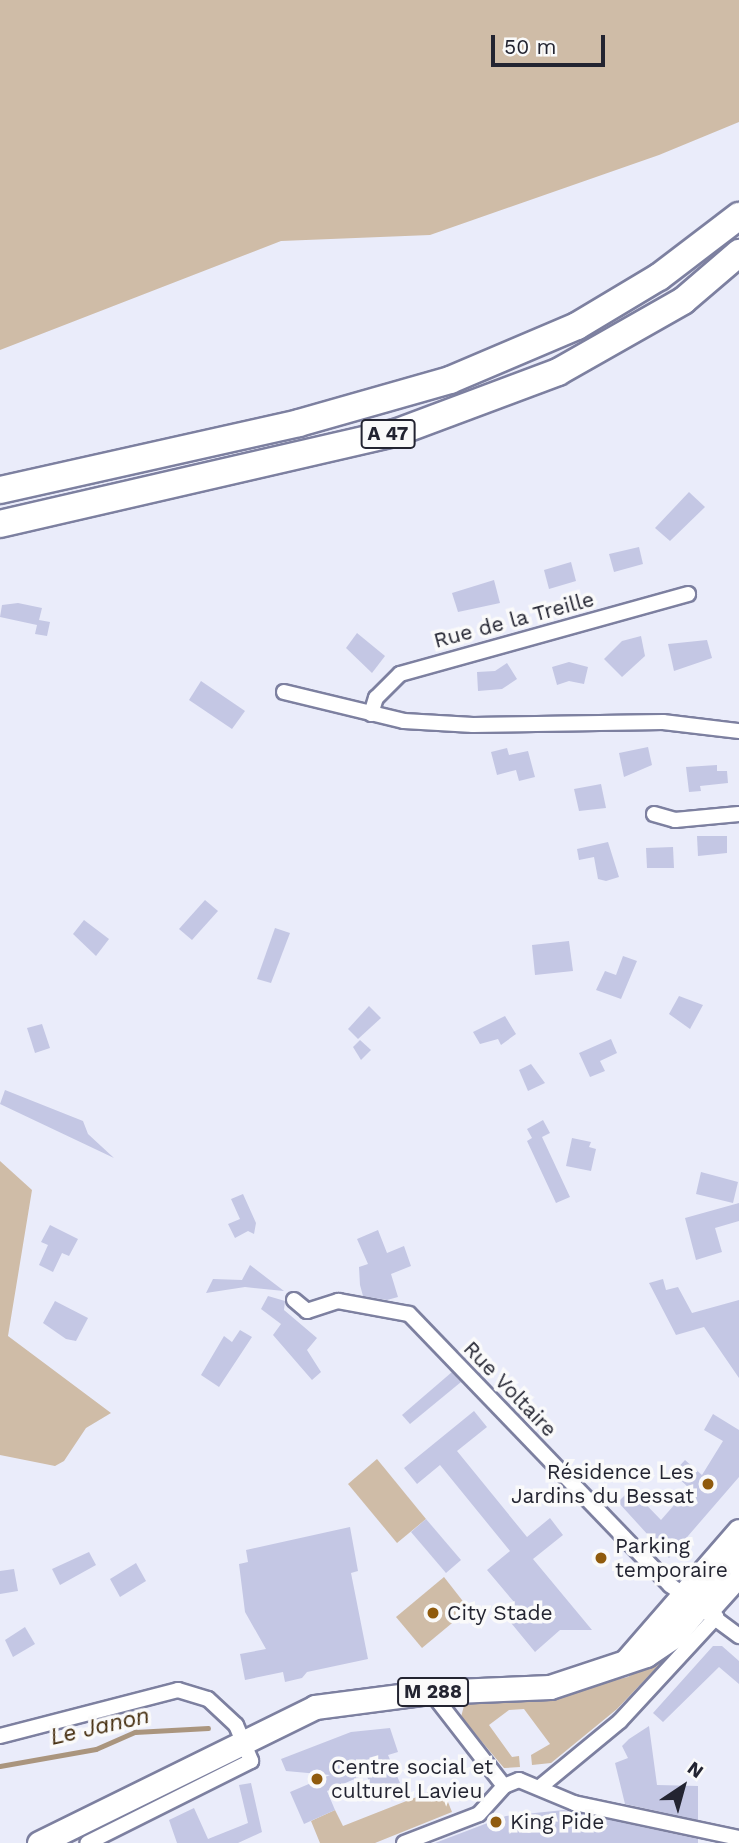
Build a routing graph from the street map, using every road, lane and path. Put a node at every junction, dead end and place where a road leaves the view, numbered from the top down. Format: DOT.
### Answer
graph roads {
  1 [pos="739,216"];
  2 [pos="739,253"];
  3 [pos="0,490"];
  4 [pos="0,524"];
  5 [pos="688,594"];
  6 [pos="284,692"];
  7 [pos="371,714"];
  8 [pos="739,731"];
  9 [pos="654,814"];
  10 [pos="739,814"];
  11 [pos="294,1300"];
  12 [pos="739,1531"];
  13 [pos="739,1558"];
  14 [pos="739,1581"];
  15 [pos="702,1607"];
  16 [pos="739,1636"];
  17 [pos="431,1692"];
  18 [pos="0,1736"];
  19 [pos="244,1740"];
  20 [pos="504,1786"];
  21 [pos="540,1787"];
  22 [pos="739,1838"];
  23 [pos="39,1843"];
  24 [pos="87,1843"];
  25 [pos="404,1843"];
  1 -- 3 [label="highway, A 47"];
  2 -- 4 [label="highway, A 47"];
  5 -- 7 [label="street, Rue de la Treille"];
  6 -- 7 [label="street"];
  7 -- 8 [label="street"];
  9 -- 10 [label="street"];
  11 -- 15 [label="street, Rue Voltaire"];
  12 -- 15 [label="main road, M 288"];
  13 -- 15 [label="main road, M 288"];
  14 -- 15 [label="street"];
  15 -- 16 [label="street"];
  15 -- 17 [label="main road, M 288"];
  15 -- 21 [label="street"];
  17 -- 19 [label="main road, M 288"];
  17 -- 20 [label="street"];
  18 -- 19 [label="street"];
  19 -- 23 [label="main road, M 288"];
  19 -- 24 [label="street"];
  20 -- 21 [label="street"];
  20 -- 25 [label="street"];
  21 -- 22 [label="street"];
}
